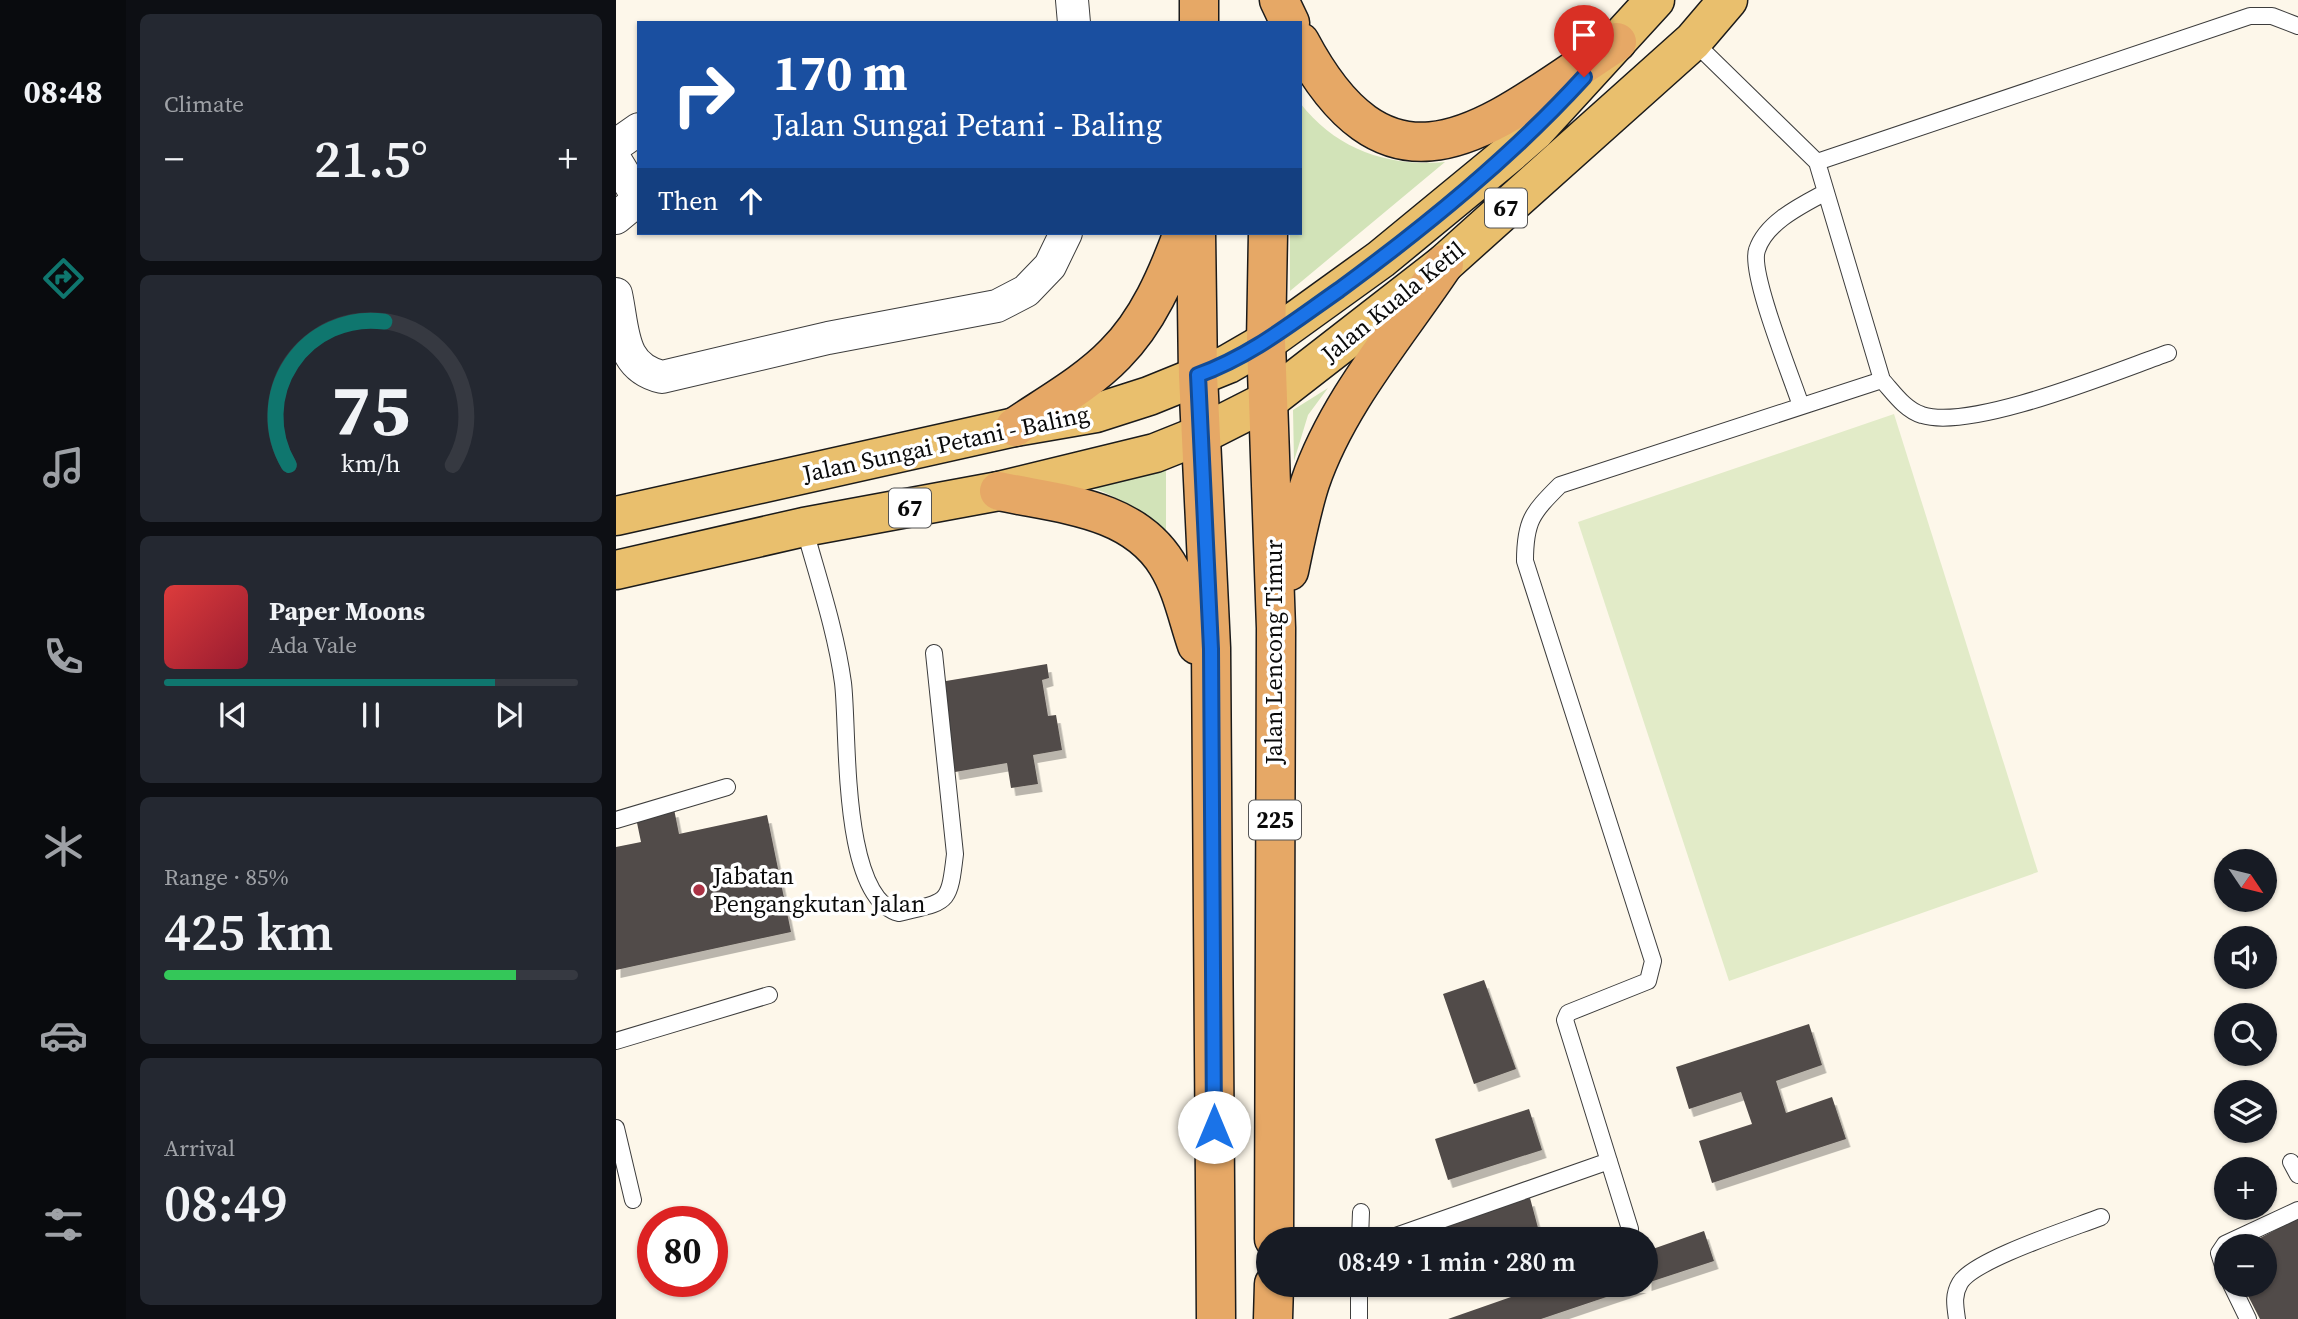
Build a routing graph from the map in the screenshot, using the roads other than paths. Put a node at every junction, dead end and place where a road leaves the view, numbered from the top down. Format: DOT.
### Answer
graph roads {
  1 [pos="1072,0"];
  2 [pos="1199,0"];
  3 [pos="1272,0"];
  4 [pos="1279,0"];
  5 [pos="1654,0"];
  6 [pos="1728,0"];
  7 [pos="1074,21"];
  8 [pos="1199,21"];
  9 [pos="1272,21"];
  10 [pos="1289,21"];
  11 [pos="2298,26"];
  12 [pos="1693,41"];
  13 [pos="1617,42"];
  14 [pos="1302,45"];
  15 [pos="637,131"];
  16 [pos="616,145"];
  17 [pos="616,161"];
  18 [pos="1817,162"];
  19 [pos="1826,192"];
  20 [pos="637,196"];
  21 [pos="637,201"];
  22 [pos="616,218"];
  23 [pos="1065,235"];
  24 [pos="1182,235"];
  25 [pos="1196,235"];
  26 [pos="1268,235"];
  27 [pos="1444,264"];
  28 [pos="616,294"];
  29 [pos="1266,342"];
  30 [pos="2168,353"];
  31 [pos="1198,375"];
  32 [pos="1882,380"];
  33 [pos="1269,400"];
  34 [pos="1801,406"];
  35 [pos="1015,426"];
  36 [pos="1200,435"];
  37 [pos="999,491"];
  38 [pos="616,516"];
  39 [pos="804,527"];
  40 [pos="616,570"];
  41 [pos="1276,628"];
  42 [pos="934,653"];
  43 [pos="1211,687"];
  44 [pos="727,788"];
  45 [pos="616,820"];
  46 [pos="769,995"];
  47 [pos="616,1041"];
  48 [pos="616,1128"];
  49 [pos="1609,1161"];
  50 [pos="633,1200"];
  51 [pos="2298,1210"];
  52 [pos="1361,1212"];
  53 [pos="2101,1217"];
  54 [pos="1274,1227"];
  55 [pos="1360,1227"];
  56 [pos="1421,1227"];
  57 [pos="1629,1227"];
  58 [pos="2246,1234"];
  59 [pos="1274,1297"];
  60 [pos="1359,1297"];
  61 [pos="2237,1297"];
  62 [pos="1216,1319"];
  63 [pos="1273,1319"];
  64 [pos="1359,1319"];
  65 [pos="1957,1319"];
  66 [pos="2248,1319"];
  1 -- 7 [label="street"];
  2 -- 8 [label="highway"];
  3 -- 9 [label="highway"];
  4 -- 10 [label="highway"];
  5 -- 13 [label="main road, Jalan Kuala Ketil / 67"];
  6 -- 12 [label="main road, Jalan Kuala Ketil / 67"];
  11 -- 18 [label="lane"];
  12 -- 18 [label="lane"];
  12 -- 27 [label="main road, Jalan Kuala Ketil / 67"];
  13 -- 14 [label="highway"];
  13 -- 29 [label="main road, Jalan Kuala Ketil / 67"];
  15 -- 16 [label="street"];
  17 -- 20 [label="street"];
  18 -- 19 [label="lane"];
  19 -- 32 [label="lane"];
  19 -- 34 [label="lane"];
  21 -- 22 [label="street"];
  23 -- 28 [label="street"];
  24 -- 35 [label="highway"];
  25 -- 31 [label="highway"];
  26 -- 29 [label="highway, Jalan Lencong Timur / 225"];
  27 -- 33 [label="main road, Jalan Kuala Ketil / 67"];
  27 -- 41 [label="highway"];
  29 -- 31 [label="main road, Jalan Sungai Petani - Baling / 67"];
  29 -- 33 [label="highway, Jalan Lencong Timur / 225"];
  30 -- 32 [label="lane"];
  31 -- 35 [label="main road, Jalan Sungai Petani - Baling / 67"];
  31 -- 36 [label="highway"];
  32 -- 34 [label="lane"];
  33 -- 36 [label="main road, 67"];
  33 -- 41 [label="highway, Jalan Lencong Timur / 225"];
  34 -- 49 [label="lane"];
  35 -- 38 [label="main road, Jalan Sungai Petani - Baling / 67"];
  36 -- 37 [label="main road, 67"];
  36 -- 43 [label="highway"];
  37 -- 39 [label="main road, 67"];
  37 -- 43 [label="highway"];
  39 -- 40 [label="main road, 67"];
  39 -- 42 [label="lane"];
  41 -- 54 [label="highway, Jalan Lencong Timur / 225"];
  43 -- 62 [label="highway"];
  44 -- 45 [label="lane"];
  46 -- 47 [label="lane"];
  48 -- 50 [label="lane"];
  49 -- 56 [label="lane"];
  49 -- 57 [label="lane"];
  51 -- 58 [label="lane"];
  52 -- 55 [label="lane"];
  53 -- 65 [label="lane"];
  59 -- 63 [label="highway"];
  60 -- 64 [label="lane"];
  61 -- 66 [label="lane"];
}
